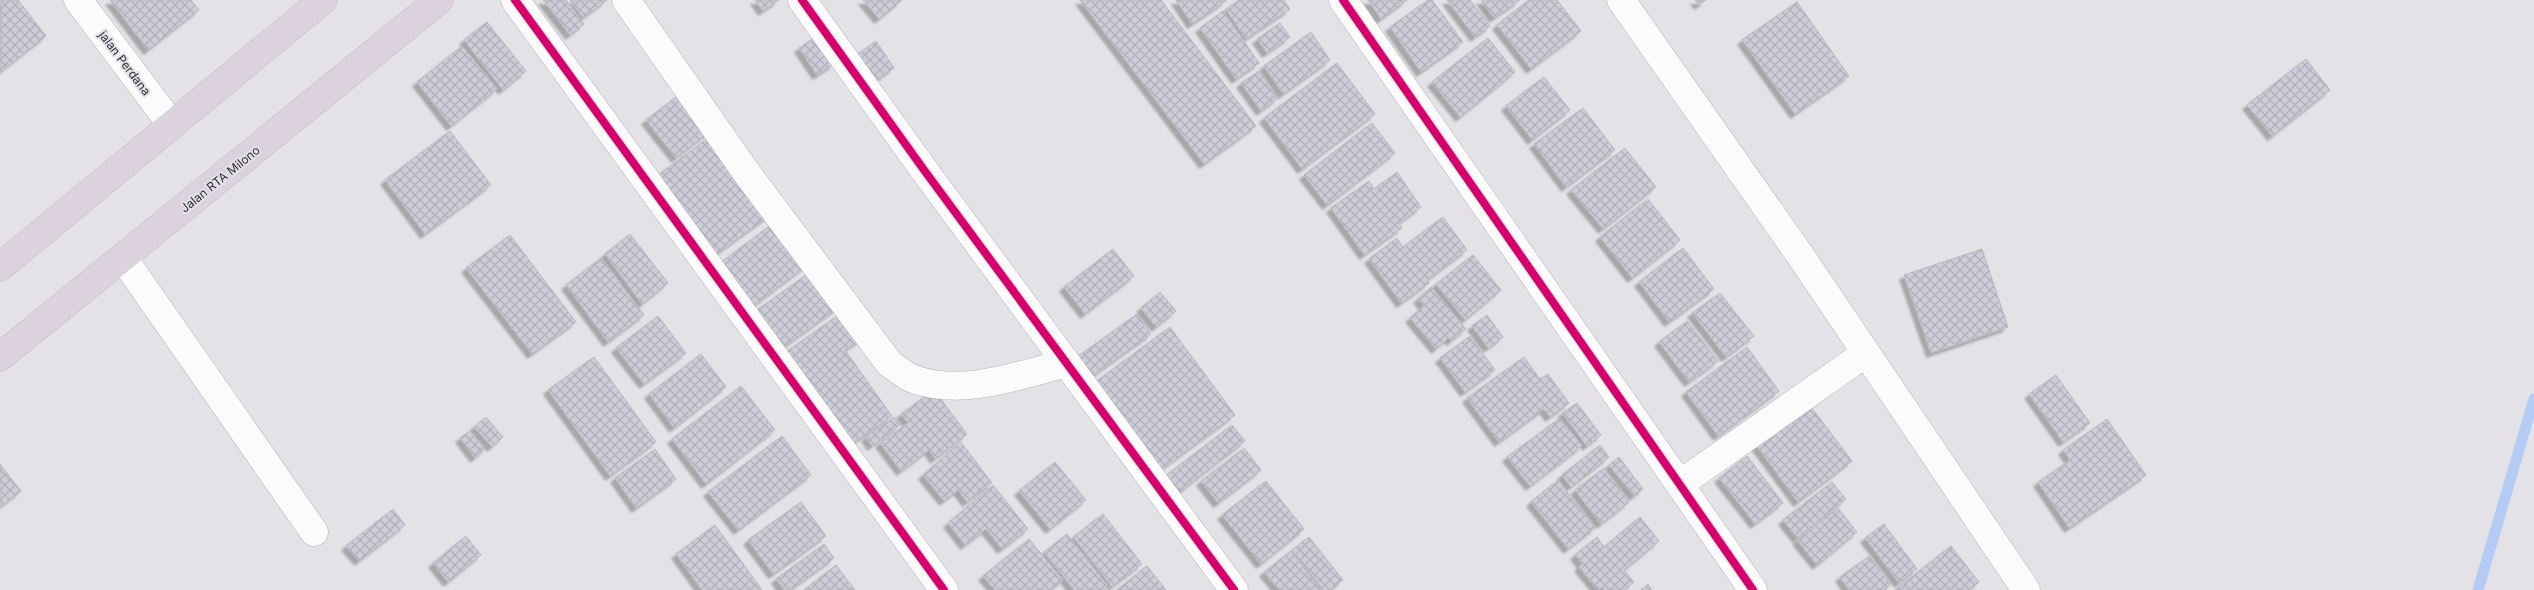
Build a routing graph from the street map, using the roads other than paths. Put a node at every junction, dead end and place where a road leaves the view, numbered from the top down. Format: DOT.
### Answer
graph roads {
  1 [pos="78,0"];
  2 [pos="323,0"];
  3 [pos="439,0"];
  4 [pos="515,0"];
  5 [pos="626,0"];
  6 [pos="802,0"];
  7 [pos="1343,0"];
  8 [pos="1621,0"];
  9 [pos="172,125"];
  10 [pos="123,258"];
  11 [pos="1,264"];
  12 [pos="1866,353"];
  13 [pos="0,358"];
  14 [pos="1067,363"];
  15 [pos="1680,484"];
  16 [pos="314,532"];
  17 [pos="944,590"];
  18 [pos="1234,590"];
  19 [pos="1753,590"];
  20 [pos="2026,590"];
  1 -- 9 [label="street, jalan Perdana"];
  2 -- 9 [label="highway"];
  3 -- 10 [label="highway, Jalan RTA Milono"];
  4 -- 17 [label="street"];
  5 -- 14 [label="street"];
  6 -- 14 [label="street"];
  7 -- 15 [label="street"];
  8 -- 12 [label="street"];
  9 -- 11 [label="highway"];
  10 -- 13 [label="highway, Jalan RTA Milono"];
  10 -- 16 [label="street"];
  12 -- 15 [label="street"];
  12 -- 20 [label="street"];
  14 -- 18 [label="street"];
  15 -- 19 [label="street"];
}
